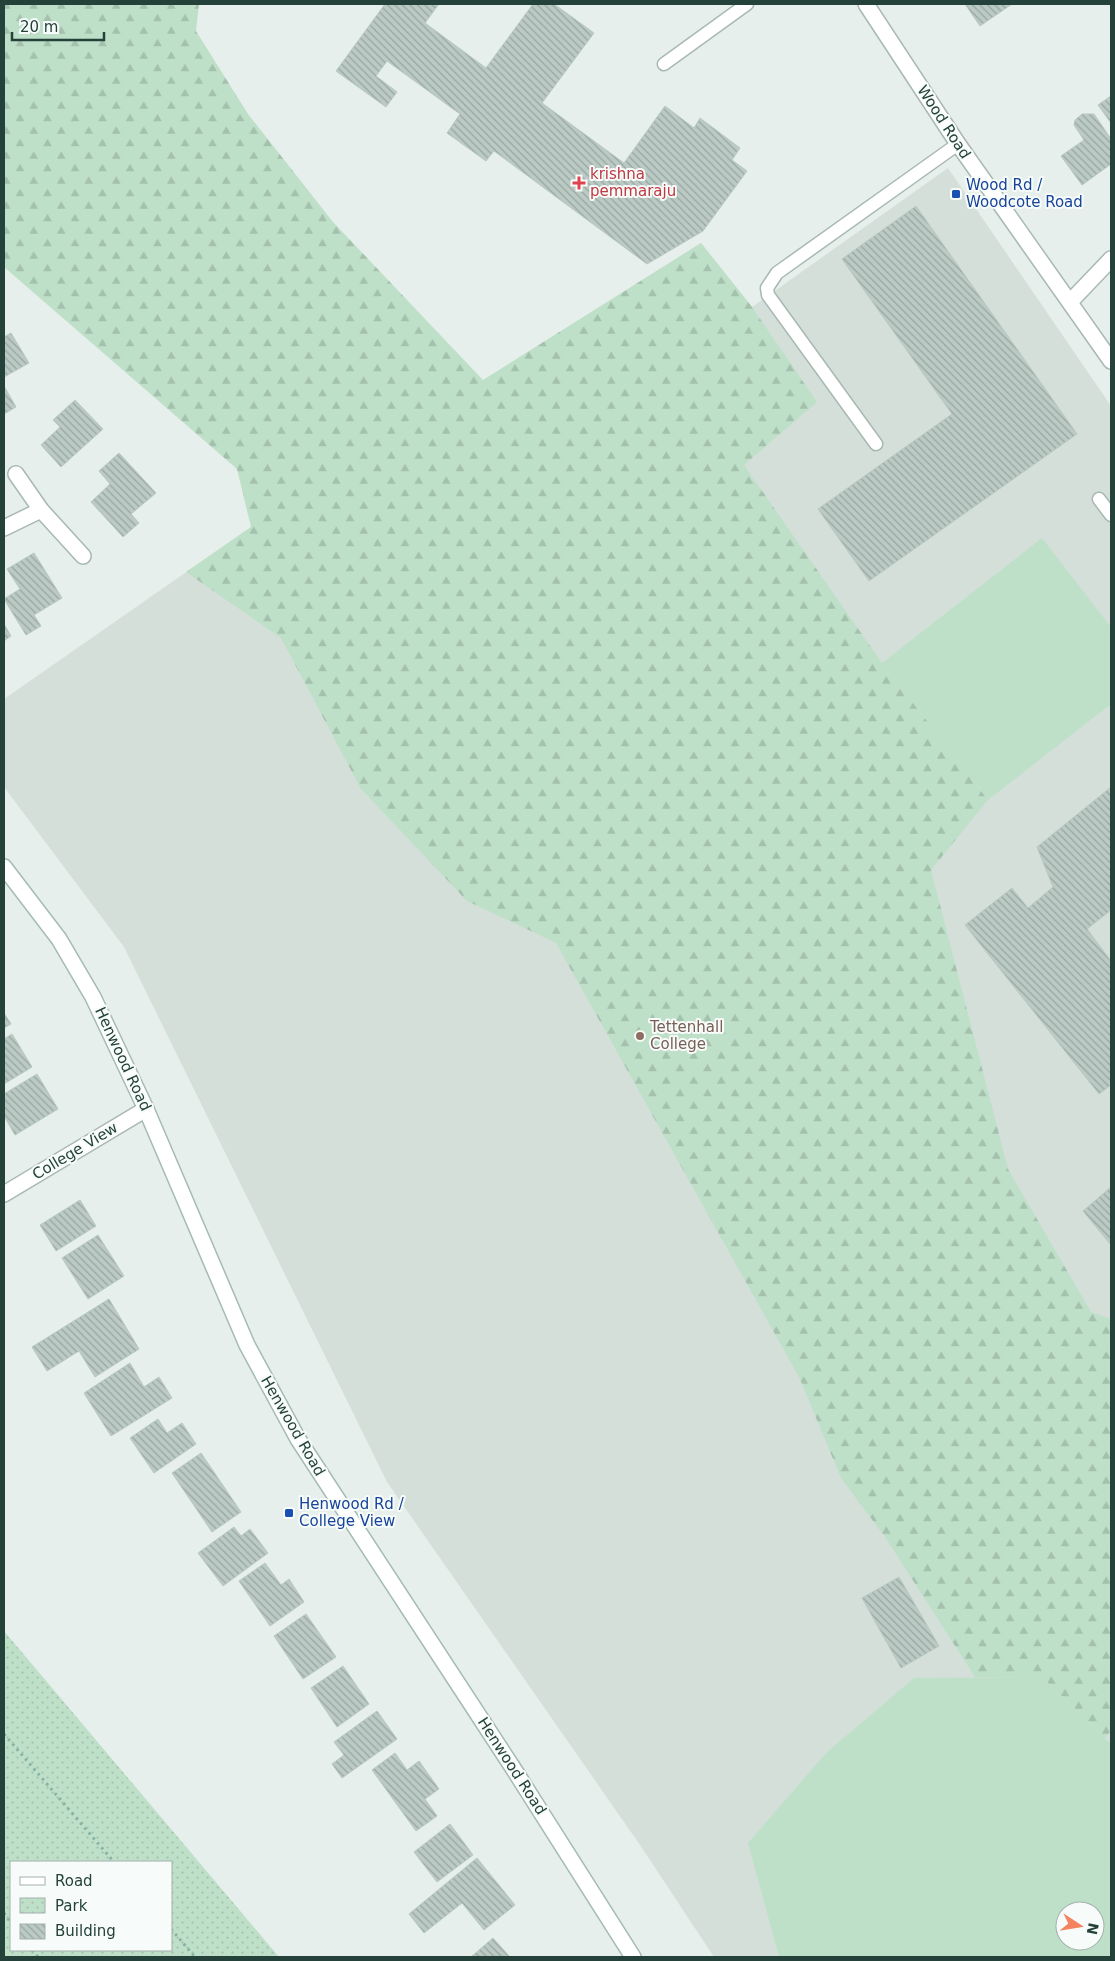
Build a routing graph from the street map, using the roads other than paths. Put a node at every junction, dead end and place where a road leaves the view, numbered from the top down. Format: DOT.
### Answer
graph roads {
  1 [pos="747,4"];
  2 [pos="866,4"];
  3 [pos="664,64"];
  4 [pos="958,144"];
  5 [pos="1111,260"];
  6 [pos="1070,302"];
  7 [pos="1111,361"];
  8 [pos="876,444"];
  9 [pos="16,474"];
  10 [pos="1100,499"];
  11 [pos="41,510"];
  12 [pos="1111,515"];
  13 [pos="4,528"];
  14 [pos="83,556"];
  15 [pos="4,867"];
  16 [pos="146,1109"];
  17 [pos="4,1194"];
  18 [pos="634,1957"];
  1 -- 3 [label="lane"];
  2 -- 4 [label="main road, Wood Road"];
  4 -- 6 [label="main road, Wood Road"];
  4 -- 8 [label="lane"];
  5 -- 6 [label="main road"];
  6 -- 7 [label="main road, Wood Road"];
  9 -- 11 [label="main road"];
  10 -- 12 [label="lane"];
  11 -- 13 [label="main road"];
  11 -- 14 [label="main road"];
  15 -- 16 [label="main road, Henwood Road"];
  16 -- 17 [label="main road, College View"];
  16 -- 18 [label="main road, Henwood Road"];
}
